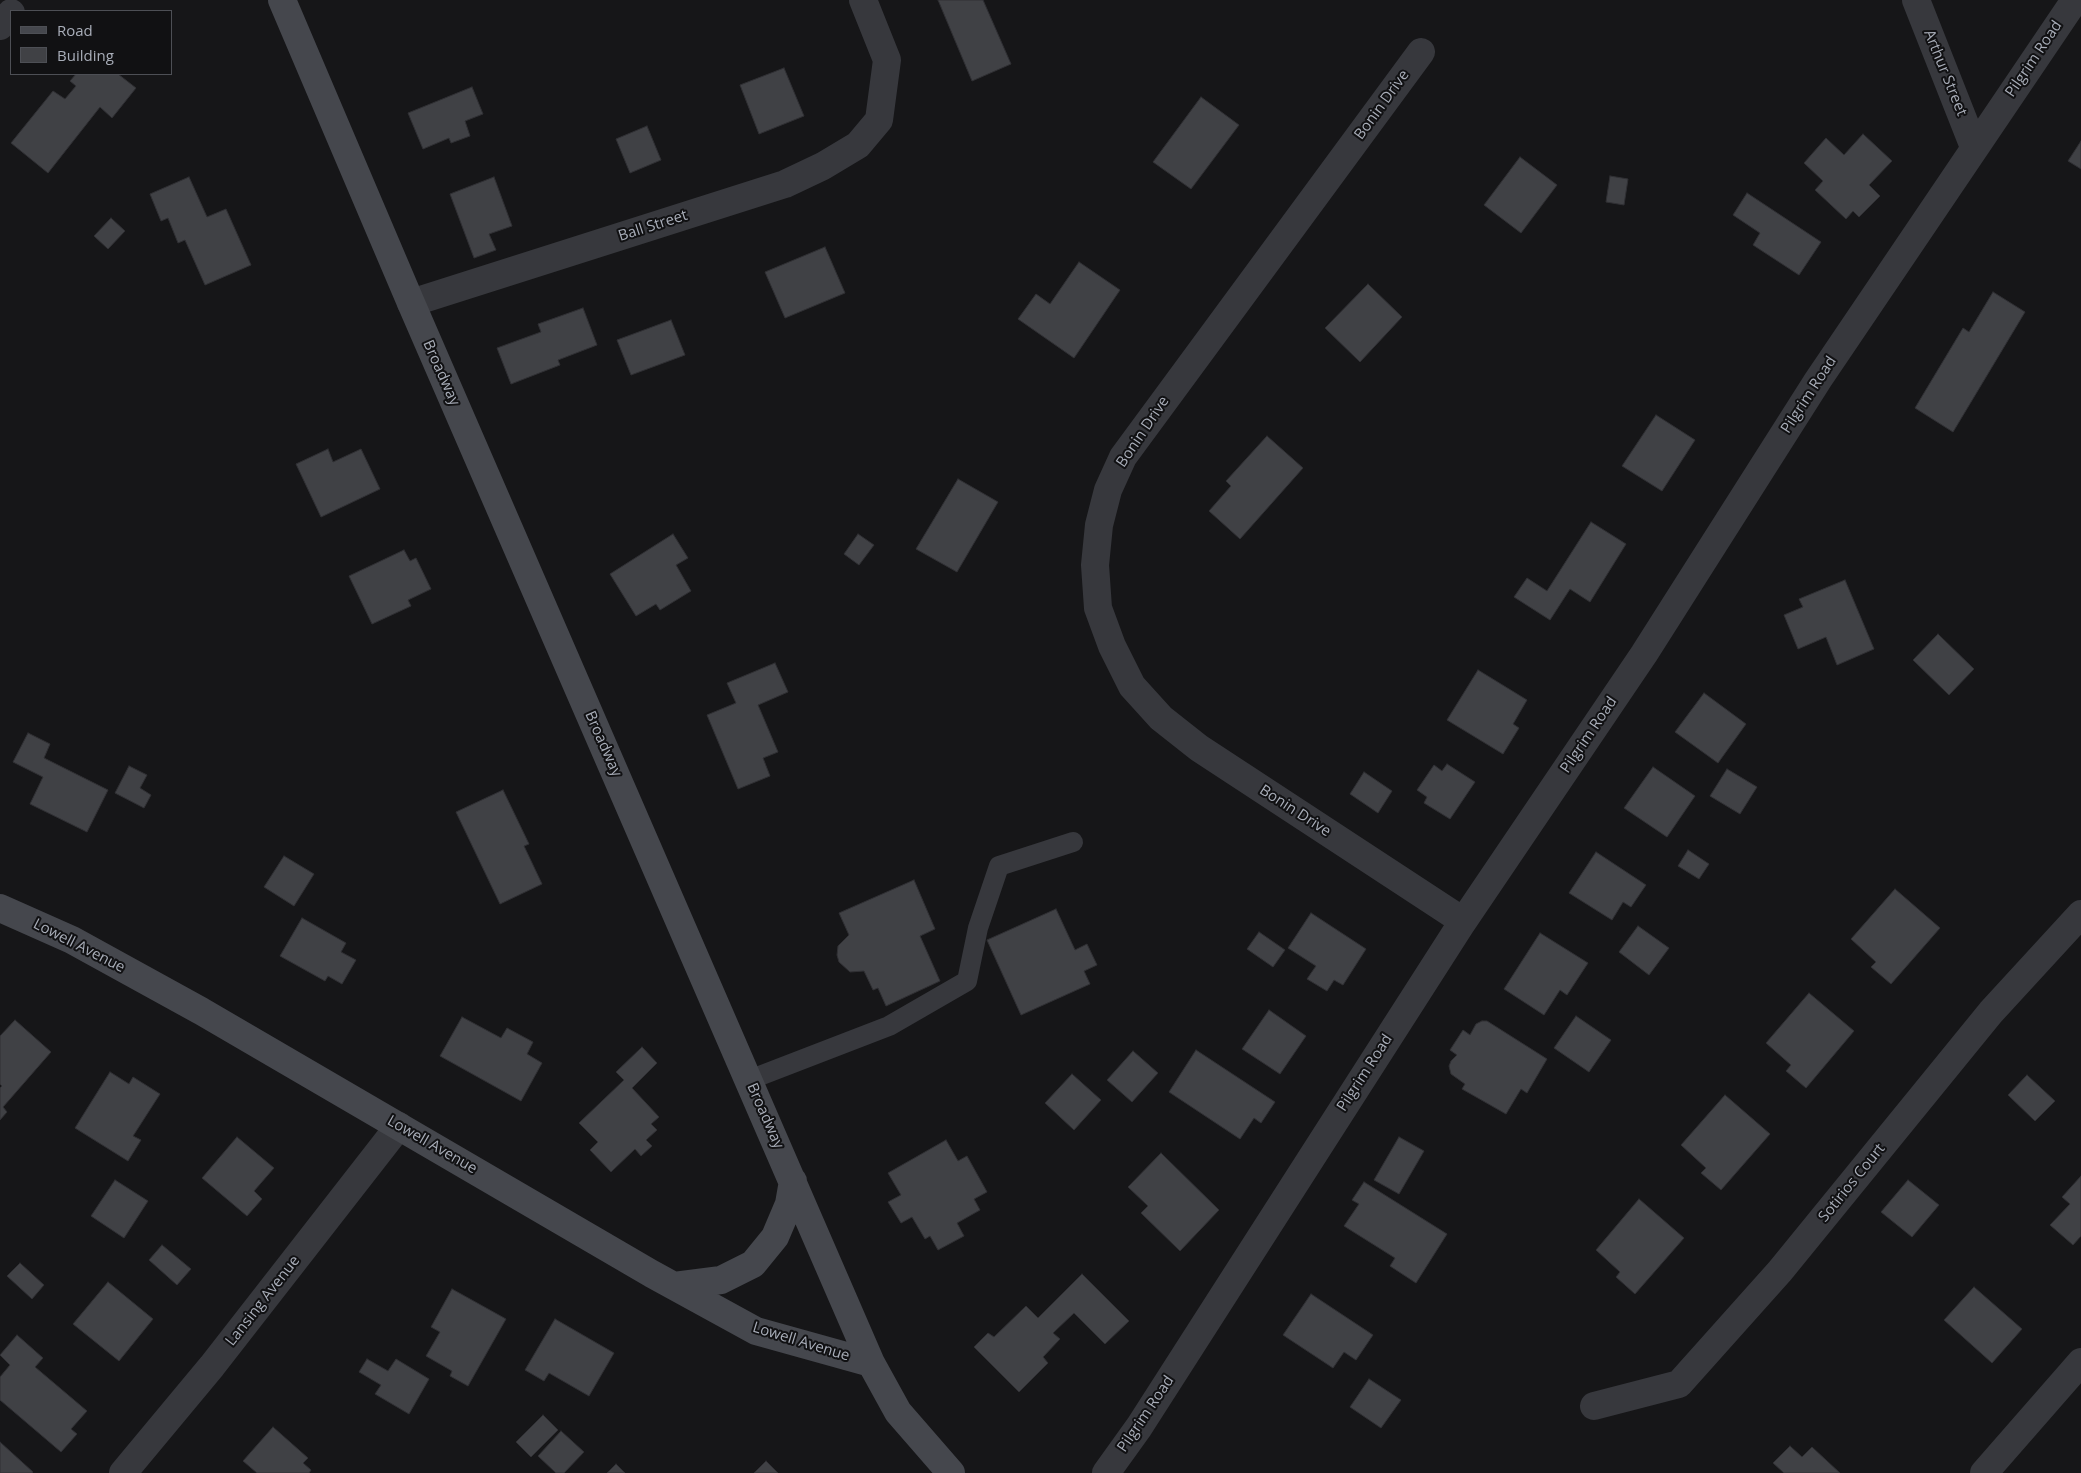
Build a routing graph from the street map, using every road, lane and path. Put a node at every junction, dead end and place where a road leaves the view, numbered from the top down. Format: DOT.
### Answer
graph roads {
  1 [pos="22,0"];
  2 [pos="282,0"];
  3 [pos="863,0"];
  4 [pos="1916,0"];
  5 [pos="2075,0"];
  6 [pos="14,10"];
  7 [pos="10,14"];
  8 [pos="0,26"];
  9 [pos="1421,52"];
  10 [pos="1974,147"];
  11 [pos="411,303"];
  12 [pos="1073,842"];
  13 [pos="0,908"];
  14 [pos="2081,914"];
  15 [pos="1463,921"];
  16 [pos="749,1080"];
  17 [pos="399,1126"];
  18 [pos="794,1181"];
  19 [pos="674,1286"];
  20 [pos="2081,1362"];
  21 [pos="872,1363"];
  22 [pos="1594,1406"];
  23 [pos="1995,1469"];
  24 [pos="123,1473"];
  25 [pos="951,1473"];
  26 [pos="1106,1473"];
  1 -- 6 [label="street"];
  2 -- 11 [label="main road, Broadway"];
  3 -- 11 [label="street, Ball Street"];
  4 -- 10 [label="street, Arthur Street"];
  5 -- 10 [label="street, Pilgrim Road"];
  7 -- 8 [label="street"];
  9 -- 15 [label="street, Bonin Drive"];
  10 -- 15 [label="street, Pilgrim Road"];
  11 -- 16 [label="main road, Broadway"];
  12 -- 16 [label="lane"];
  13 -- 17 [label="main road, Lowell Avenue"];
  14 -- 22 [label="street, Sotirios Court"];
  15 -- 26 [label="street, Pilgrim Road"];
  16 -- 18 [label="main road, Broadway"];
  17 -- 19 [label="main road, Lowell Avenue"];
  17 -- 24 [label="street, Lansing Avenue"];
  18 -- 19 [label="main road"];
  18 -- 21 [label="main road, Broadway"];
  19 -- 21 [label="main road, Lowell Avenue"];
  20 -- 23 [label="street"];
  21 -- 25 [label="main road, Broadway"];
}
